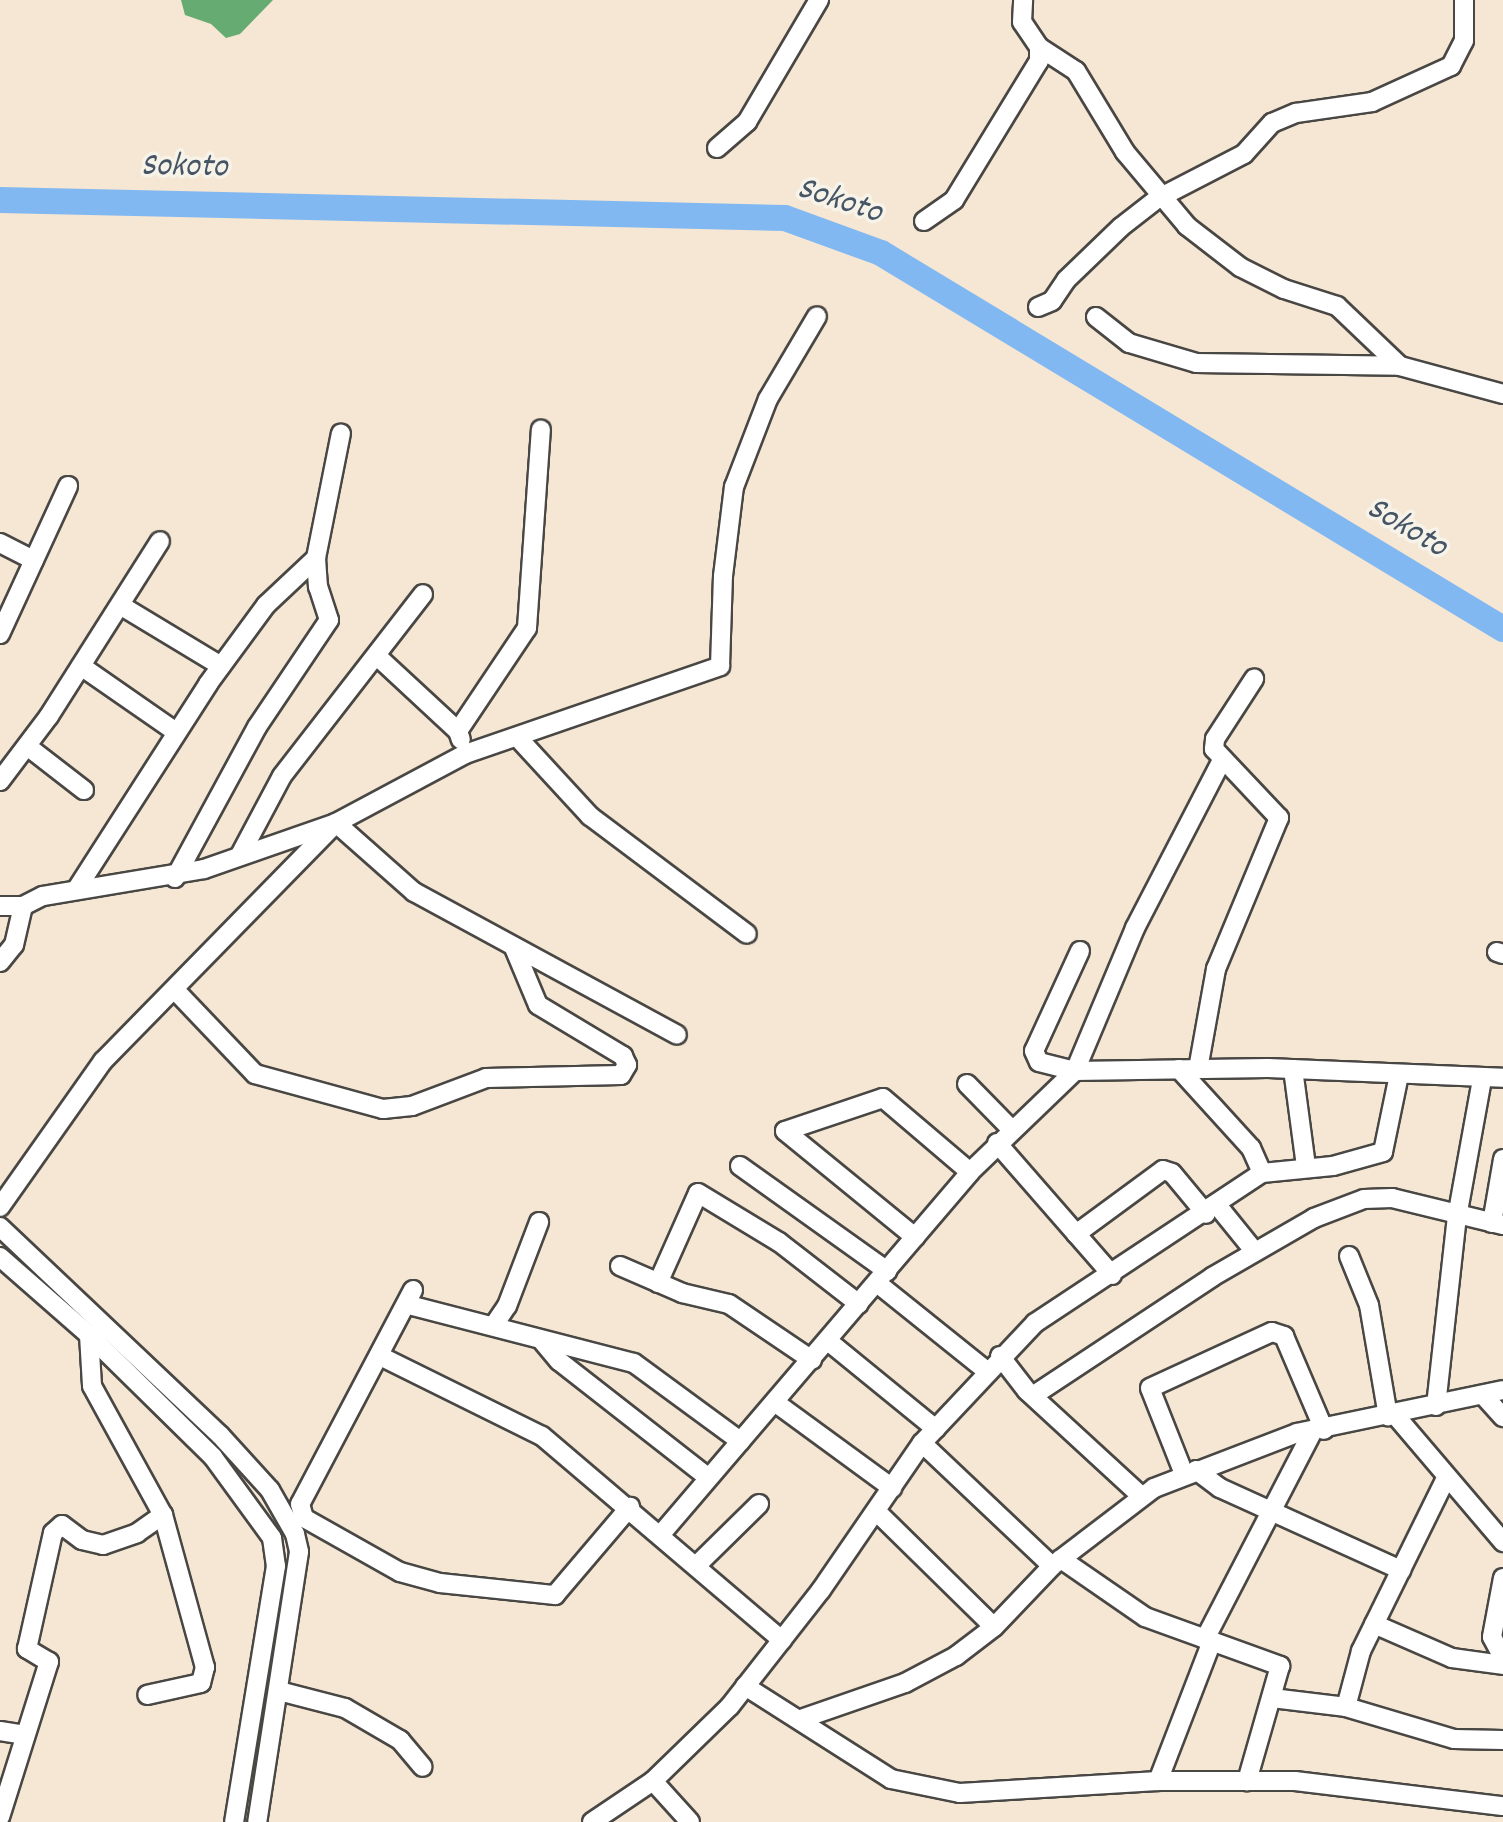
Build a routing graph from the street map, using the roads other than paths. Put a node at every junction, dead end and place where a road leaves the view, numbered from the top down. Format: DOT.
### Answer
graph roads {
  1 [pos="819,0"];
  2 [pos="1023,0"];
  3 [pos="1464,0"];
  4 [pos="1039,47"];
  5 [pos="717,148"];
  6 [pos="1164,195"];
  7 [pos="924,221"];
  8 [pos="1038,307"];
  9 [pos="817,316"];
  10 [pos="1096,317"];
  11 [pos="1400,366"];
  12 [pos="1503,394"];
  13 [pos="541,429"];
  14 [pos="341,433"];
  15 [pos="68,486"];
  16 [pos="160,541"];
  17 [pos="0,543"];
  18 [pos="316,558"];
  19 [pos="34,560"];
  20 [pos="423,594"];
  21 [pos="120,605"];
  22 [pos="0,634"];
  23 [pos="378,657"];
  24 [pos="81,666"];
  25 [pos="221,666"];
  26 [pos="1254,679"];
  27 [pos="458,731"];
  28 [pos="176,732"];
  29 [pos="519,739"];
  30 [pos="27,746"];
  31 [pos="465,754"];
  32 [pos="1222,760"];
  33 [pos="0,781"];
  34 [pos="84,790"];
  35 [pos="336,823"];
  36 [pos="240,855"];
  37 [pos="175,878"];
  38 [pos="76,890"];
  39 [pos="0,906"];
  40 [pos="23,906"];
  41 [pos="747,934"];
  42 [pos="514,948"];
  43 [pos="1080,951"];
  44 [pos="0,962"];
  45 [pos="175,990"];
  46 [pos="677,1035"];
  47 [pos="1188,1069"];
  48 [pos="1293,1069"];
  49 [pos="1075,1071"];
  50 [pos="1399,1075"];
  51 [pos="1503,1078"];
  52 [pos="1482,1080"];
  53 [pos="967,1084"];
  54 [pos="1011,1129"];
  55 [pos="997,1143"];
  56 [pos="1503,1159"];
  57 [pos="740,1166"];
  58 [pos="1306,1167"];
  59 [pos="970,1172"];
  60 [pos="1262,1173"];
  61 [pos="0,1207"];
  62 [pos="1212,1210"];
  63 [pos="1457,1217"];
  64 [pos="539,1222"];
  65 [pos="1497,1224"];
  66 [pos="0,1227"];
  67 [pos="1076,1234"];
  68 [pos="915,1237"];
  69 [pos="1255,1252"];
  70 [pos="1349,1256"];
  71 [pos="0,1257"];
  72 [pos="620,1266"];
  73 [pos="1112,1275"];
  74 [pos="882,1277"];
  75 [pos="658,1283"];
  76 [pos="859,1304"];
  77 [pos="494,1325"];
  78 [pos="89,1335"];
  79 [pos="828,1341"];
  80 [pos="543,1342"];
  81 [pos="1000,1356"];
  82 [pos="382,1357"];
  83 [pos="812,1360"];
  84 [pos="987,1371"];
  85 [pos="1503,1390"];
  86 [pos="1034,1395"];
  87 [pos="1483,1395"];
  88 [pos="776,1403"];
  89 [pos="1436,1406"];
  90 [pos="1391,1416"];
  91 [pos="1503,1417"];
  92 [pos="936,1429"];
  93 [pos="1318,1431"];
  94 [pos="740,1441"];
  95 [pos="922,1443"];
  96 [pos="1190,1472"];
  97 [pos="706,1476"];
  98 [pos="1446,1478"];
  99 [pos="892,1488"];
  100 [pos="1141,1496"];
  101 [pos="759,1504"];
  102 [pos="630,1507"];
  103 [pos="876,1511"];
  104 [pos="1270,1511"];
  105 [pos="163,1515"];
  106 [pos="662,1533"];
  107 [pos="1503,1542"];
  108 [pos="1056,1563"];
  109 [pos="697,1565"];
  110 [pos="1401,1570"];
  111 [pos="1503,1578"];
  112 [pos="1374,1624"];
  113 [pos="994,1627"];
  114 [pos="782,1640"];
  115 [pos="1209,1640"];
  116 [pos="1503,1658"];
  117 [pos="1503,1665"];
  118 [pos="745,1686"];
  119 [pos="279,1691"];
  120 [pos="147,1695"];
  121 [pos="1272,1698"];
  122 [pos="1346,1707"];
  123 [pos="801,1719"];
  124 [pos="0,1731"];
  125 [pos="24,1735"];
  126 [pos="1503,1740"];
  127 [pos="423,1767"];
  128 [pos="653,1781"];
  129 [pos="1158,1781"];
  130 [pos="1247,1781"];
  131 [pos="1503,1806"];
  132 [pos="0,1817"];
  133 [pos="234,1822"];
  134 [pos="257,1822"];
  135 [pos="592,1822"];
  136 [pos="690,1822"];
  1 -- 5 [label="street"];
  2 -- 4 [label="street"];
  3 -- 6 [label="street"];
  4 -- 6 [label="street"];
  4 -- 7 [label="street"];
  6 -- 8 [label="street"];
  6 -- 11 [label="street"];
  9 -- 29 [label="street"];
  10 -- 11 [label="street"];
  11 -- 12 [label="street"];
  13 -- 27 [label="street"];
  14 -- 18 [label="street"];
  15 -- 19 [label="street"];
  16 -- 21 [label="street"];
  17 -- 19 [label="street"];
  18 -- 25 [label="street"];
  18 -- 37 [label="street"];
  19 -- 22 [label="street"];
  20 -- 23 [label="street"];
  21 -- 24 [label="street"];
  21 -- 25 [label="street"];
  23 -- 27 [label="street"];
  23 -- 36 [label="street"];
  24 -- 28 [label="street"];
  24 -- 30 [label="street"];
  25 -- 28 [label="street"];
  26 -- 32 [label="street"];
  27 -- 31 [label="street"];
  28 -- 38 [label="street"];
  29 -- 31 [label="street"];
  29 -- 41 [label="street"];
  30 -- 33 [label="street"];
  30 -- 34 [label="street"];
  31 -- 35 [label="street"];
  32 -- 47 [label="street"];
  32 -- 49 [label="street"];
  35 -- 36 [label="street"];
  35 -- 42 [label="street"];
  35 -- 45 [label="street"];
  36 -- 37 [label="street"];
  37 -- 38 [label="street"];
  38 -- 40 [label="street"];
  39 -- 40 [label="street"];
  40 -- 44 [label="street"];
  42 -- 45 [label="street"];
  42 -- 46 [label="street"];
  43 -- 49 [label="street"];
  45 -- 61 [label="street"];
  47 -- 48 [label="street"];
  47 -- 49 [label="street"];
  47 -- 60 [label="street"];
  48 -- 50 [label="street"];
  48 -- 58 [label="street"];
  49 -- 54 [label="street"];
  50 -- 52 [label="street"];
  50 -- 58 [label="street"];
  51 -- 52 [label="street"];
  52 -- 63 [label="street"];
  53 -- 54 [label="street"];
  54 -- 55 [label="street"];
  55 -- 59 [label="street"];
  55 -- 67 [label="street"];
  56 -- 65 [label="street"];
  57 -- 74 [label="street"];
  58 -- 60 [label="street"];
  59 -- 68 [label="street"];
  59 -- 68 [label="street"];
  60 -- 62 [label="street"];
  62 -- 67 [label="street"];
  62 -- 69 [label="street"];
  62 -- 73 [label="street"];
  63 -- 65 [label="street"];
  63 -- 69 [label="street"];
  63 -- 89 [label="street"];
  64 -- 77 [label="street"];
  66 -- 119 [label="street"];
  67 -- 73 [label="street"];
  68 -- 74 [label="street"];
  69 -- 86 [label="street"];
  70 -- 90 [label="street"];
  71 -- 78 [label="street"];
  72 -- 75 [label="street"];
  73 -- 81 [label="street"];
  74 -- 76 [label="street"];
  74 -- 84 [label="street"];
  75 -- 76 [label="street"];
  75 -- 83 [label="street"];
  76 -- 79 [label="street"];
  77 -- 80 [label="street"];
  77 -- 82 [label="street"];
  78 -- 105 [label="street"];
  78 -- 133 [label="street"];
  79 -- 83 [label="street"];
  79 -- 92 [label="street"];
  80 -- 94 [label="street"];
  80 -- 97 [label="street"];
  81 -- 84 [label="street"];
  81 -- 86 [label="street"];
  82 -- 102 [label="street"];
  82 -- 102 [label="street"];
  83 -- 88 [label="street"];
  84 -- 92 [label="street"];
  85 -- 87 [label="street"];
  86 -- 100 [label="street"];
  87 -- 89 [label="street"];
  87 -- 91 [label="street"];
  88 -- 94 [label="street"];
  88 -- 99 [label="street"];
  89 -- 90 [label="street"];
  90 -- 93 [label="street"];
  90 -- 98 [label="street"];
  92 -- 95 [label="street"];
  93 -- 96 [label="street"];
  93 -- 96 [label="street"];
  93 -- 104 [label="street"];
  94 -- 97 [label="street"];
  95 -- 99 [label="street"];
  95 -- 108 [label="street"];
  96 -- 100 [label="street"];
  96 -- 104 [label="street"];
  97 -- 106 [label="street"];
  98 -- 107 [label="street"];
  98 -- 110 [label="street"];
  99 -- 103 [label="street"];
  100 -- 108 [label="street"];
  101 -- 109 [label="street"];
  102 -- 106 [label="street"];
  103 -- 113 [label="street"];
  103 -- 114 [label="street"];
  104 -- 110 [label="street"];
  104 -- 115 [label="street"];
  105 -- 120 [label="street"];
  105 -- 125 [label="street"];
  106 -- 109 [label="street"];
  108 -- 113 [label="street"];
  108 -- 115 [label="street"];
  109 -- 114 [label="street"];
  110 -- 112 [label="street"];
  111 -- 116 [label="street"];
  112 -- 117 [label="street"];
  112 -- 122 [label="street"];
  113 -- 123 [label="street"];
  114 -- 118 [label="street"];
  115 -- 121 [label="street"];
  115 -- 129 [label="street"];
  118 -- 123 [label="street"];
  118 -- 128 [label="street"];
  119 -- 127 [label="street"];
  119 -- 134 [label="street"];
  121 -- 122 [label="street"];
  121 -- 130 [label="street"];
  122 -- 126 [label="street"];
  123 -- 129 [label="street"];
  124 -- 125 [label="street"];
  125 -- 132 [label="street"];
  128 -- 135 [label="street"];
  128 -- 136 [label="street"];
  129 -- 130 [label="street"];
  130 -- 131 [label="street"];
}
